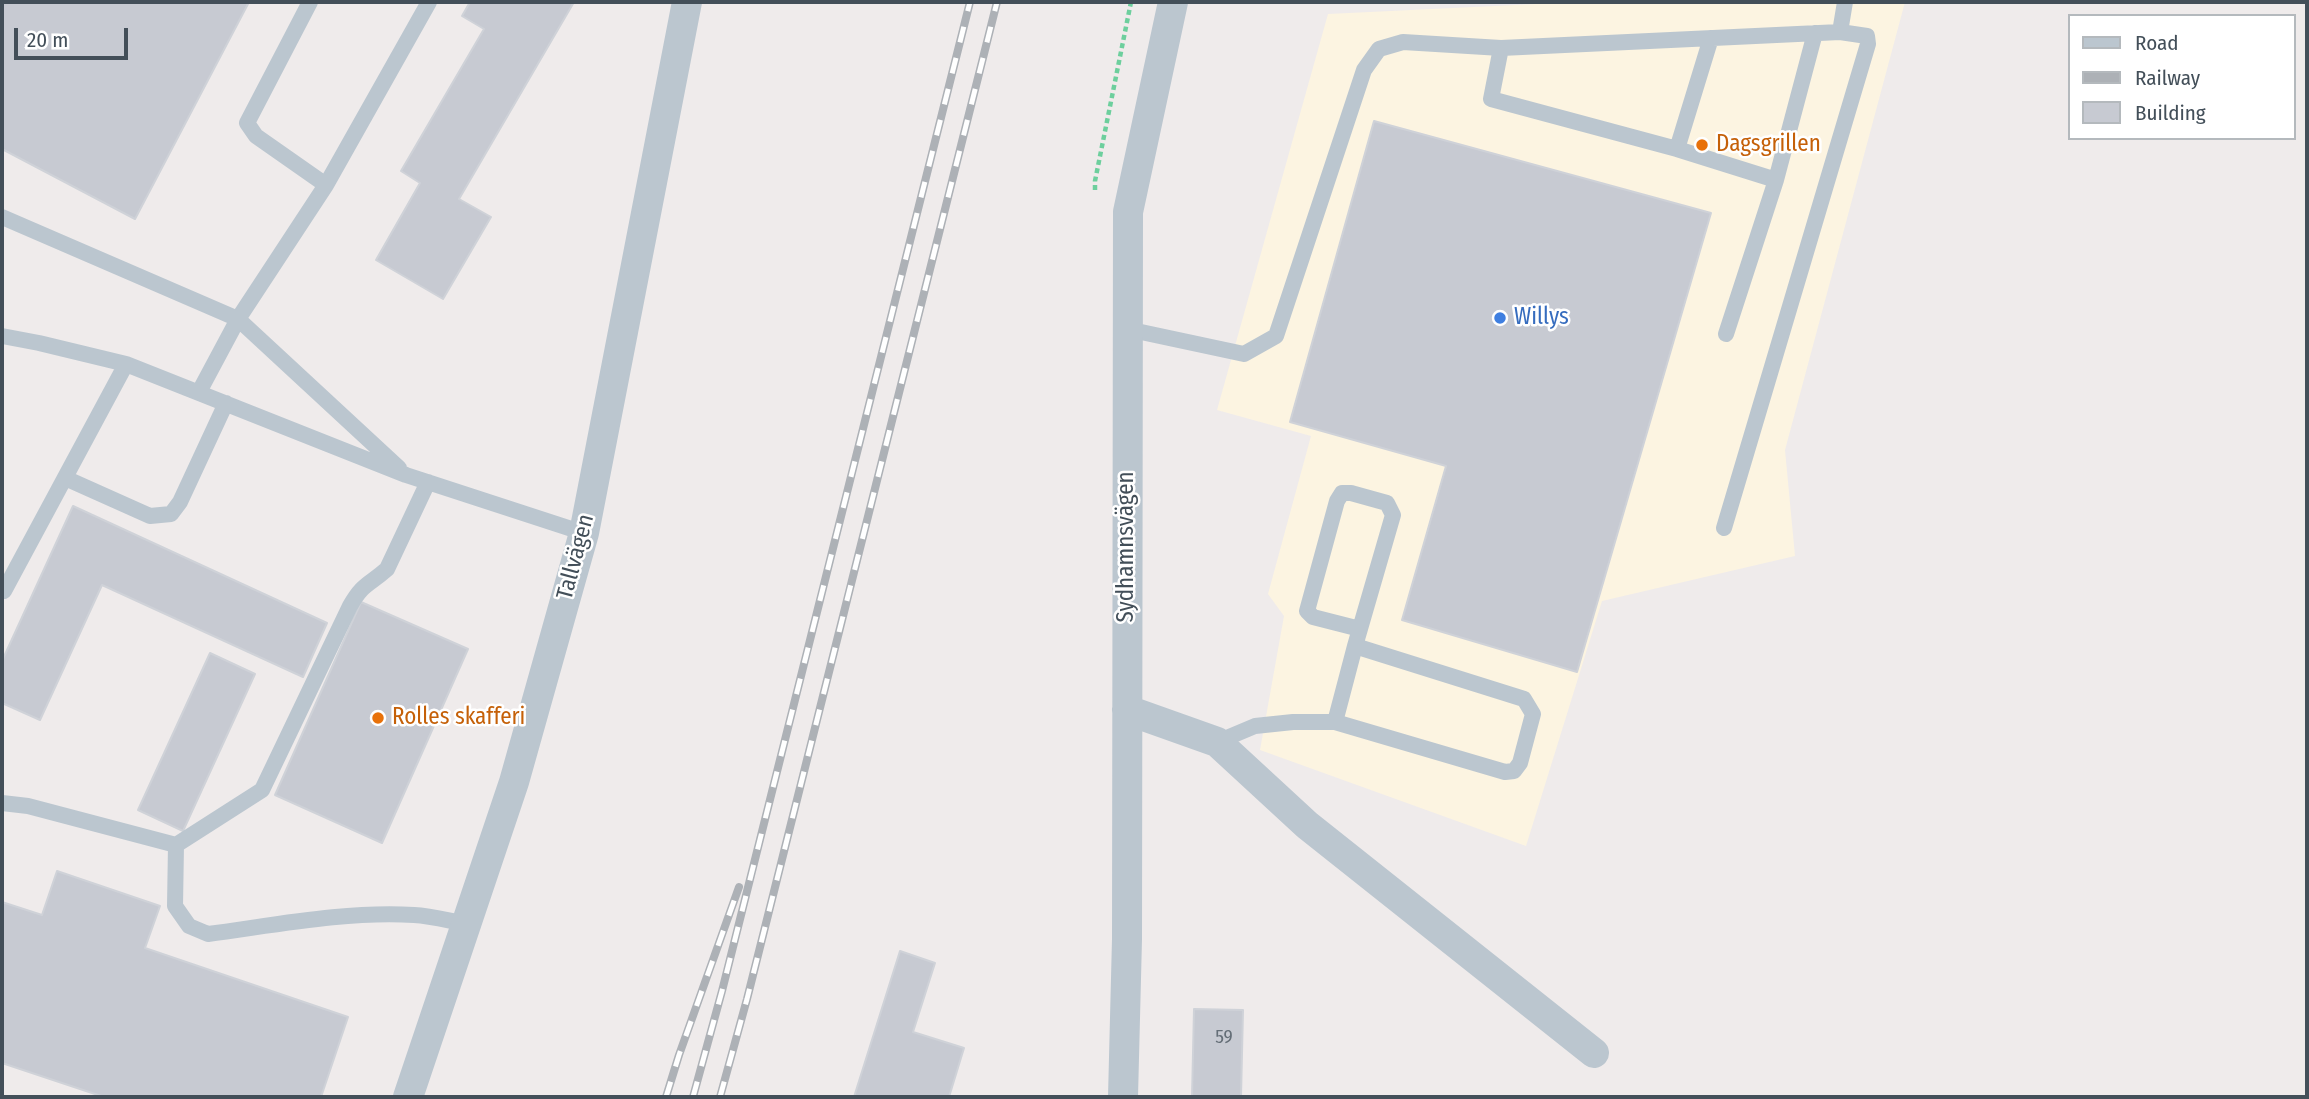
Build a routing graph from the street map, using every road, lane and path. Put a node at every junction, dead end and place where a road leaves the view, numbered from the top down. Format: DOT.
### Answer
graph roads {
  1 [pos="310,2"];
  2 [pos="429,2"];
  3 [pos="687,2"];
  4 [pos="1173,2"];
  5 [pos="1844,2"];
  6 [pos="1815,33"];
  7 [pos="1840,33"];
  8 [pos="1711,38"];
  9 [pos="1501,48"];
  10 [pos="1677,149"];
  11 [pos="1776,180"];
  12 [pos="327,184"];
  13 [pos="2,217"];
  14 [pos="238,319"];
  15 [pos="1127,329"];
  16 [pos="1726,334"];
  17 [pos="2,336"];
  18 [pos="126,364"];
  19 [pos="199,392"];
  20 [pos="226,403"];
  21 [pos="406,475"];
  22 [pos="65,478"];
  23 [pos="428,482"];
  24 [pos="1724,528"];
  25 [pos="584,533"];
  26 [pos="4,591"];
  27 [pos="1360,629"];
  28 [pos="1355,646"];
  29 [pos="1127,710"];
  30 [pos="1335,722"];
  31 [pos="1217,742"];
  32 [pos="2,803"];
  33 [pos="176,845"];
  34 [pos="468,924"];
  35 [pos="1594,1053"];
  36 [pos="408,1097"];
  37 [pos="1123,1097"];
  1 -- 12 [label="lane"];
  2 -- 12 [label="lane"];
  3 -- 25 [label="street, Tallvägen"];
  4 -- 15 [label="street, Sydhamnsvägen"];
  5 -- 7 [label="lane"];
  6 -- 7 [label="lane"];
  6 -- 8 [label="lane"];
  6 -- 11 [label="lane"];
  7 -- 24 [label="lane"];
  8 -- 9 [label="lane"];
  8 -- 10 [label="lane"];
  9 -- 10 [label="lane"];
  9 -- 15 [label="lane"];
  10 -- 11 [label="lane"];
  11 -- 16 [label="lane"];
  12 -- 14 [label="lane"];
  13 -- 14 [label="lane"];
  14 -- 19 [label="lane"];
  14 -- 21 [label="lane"];
  15 -- 29 [label="street, Sydhamnsvägen"];
  17 -- 18 [label="lane"];
  18 -- 19 [label="lane"];
  18 -- 22 [label="lane"];
  19 -- 20 [label="lane"];
  20 -- 21 [label="lane"];
  20 -- 22 [label="lane"];
  21 -- 23 [label="lane"];
  22 -- 26 [label="lane"];
  23 -- 25 [label="lane"];
  23 -- 33 [label="lane"];
  25 -- 34 [label="street, Tallvägen"];
  27 -- 27 [label="lane"];
  27 -- 28 [label="lane"];
  28 -- 30 [label="lane"];
  28 -- 30 [label="lane"];
  29 -- 31 [label="street"];
  29 -- 37 [label="street, Sydhamnsvägen"];
  30 -- 31 [label="lane"];
  31 -- 35 [label="street"];
  32 -- 33 [label="lane"];
  33 -- 34 [label="lane"];
  34 -- 36 [label="street, Tallvägen"];
}
